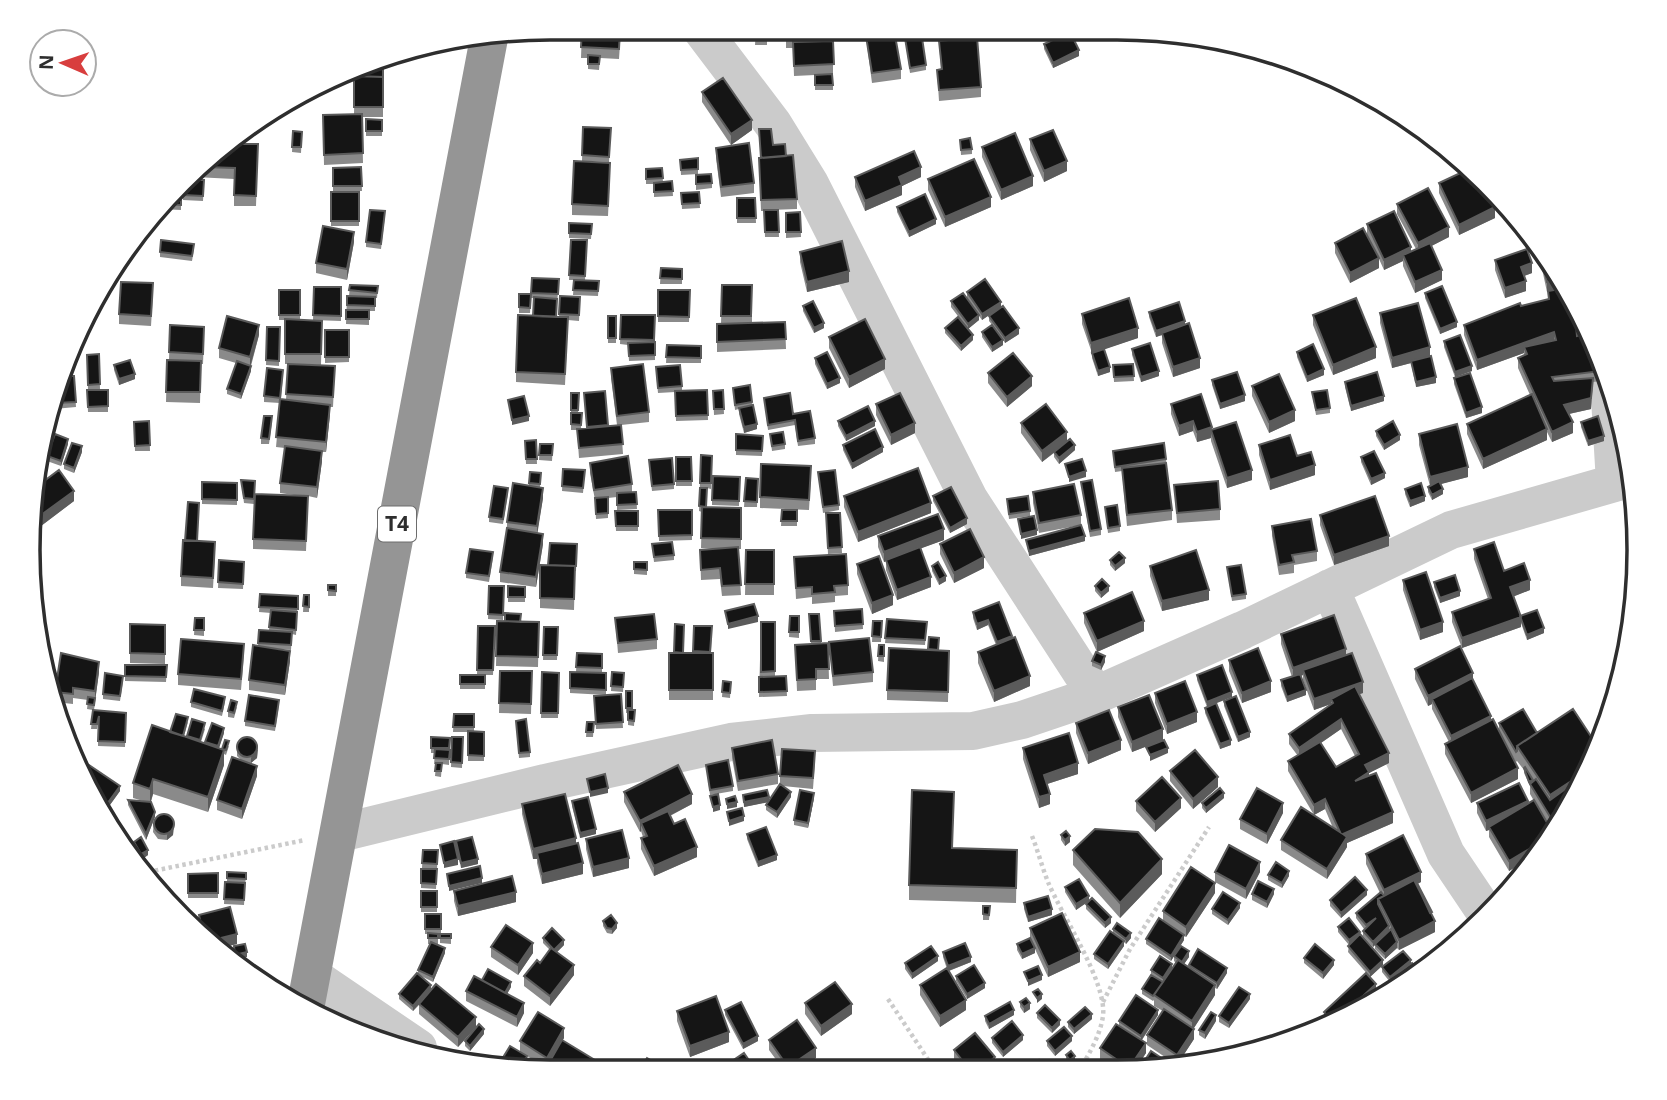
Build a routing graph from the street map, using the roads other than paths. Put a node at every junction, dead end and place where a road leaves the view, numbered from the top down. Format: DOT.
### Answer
graph roads {
  1 [pos="709,40"];
  2 [pos="488,44"];
  3 [pos="1622,480"];
  4 [pos="1330,589"];
  5 [pos="1096,695"];
  6 [pos="341,833"];
  7 [pos="1481,906"];
  8 [pos="309,993"];
  9 [pos="391,1034"];
  1 -- 5 [label="street"];
  2 -- 6 [label="highway, T4"];
  3 -- 4 [label="street"];
  4 -- 5 [label="street"];
  4 -- 7 [label="street"];
  5 -- 6 [label="street"];
  6 -- 8 [label="highway, T4"];
  8 -- 9 [label="street"];
}
